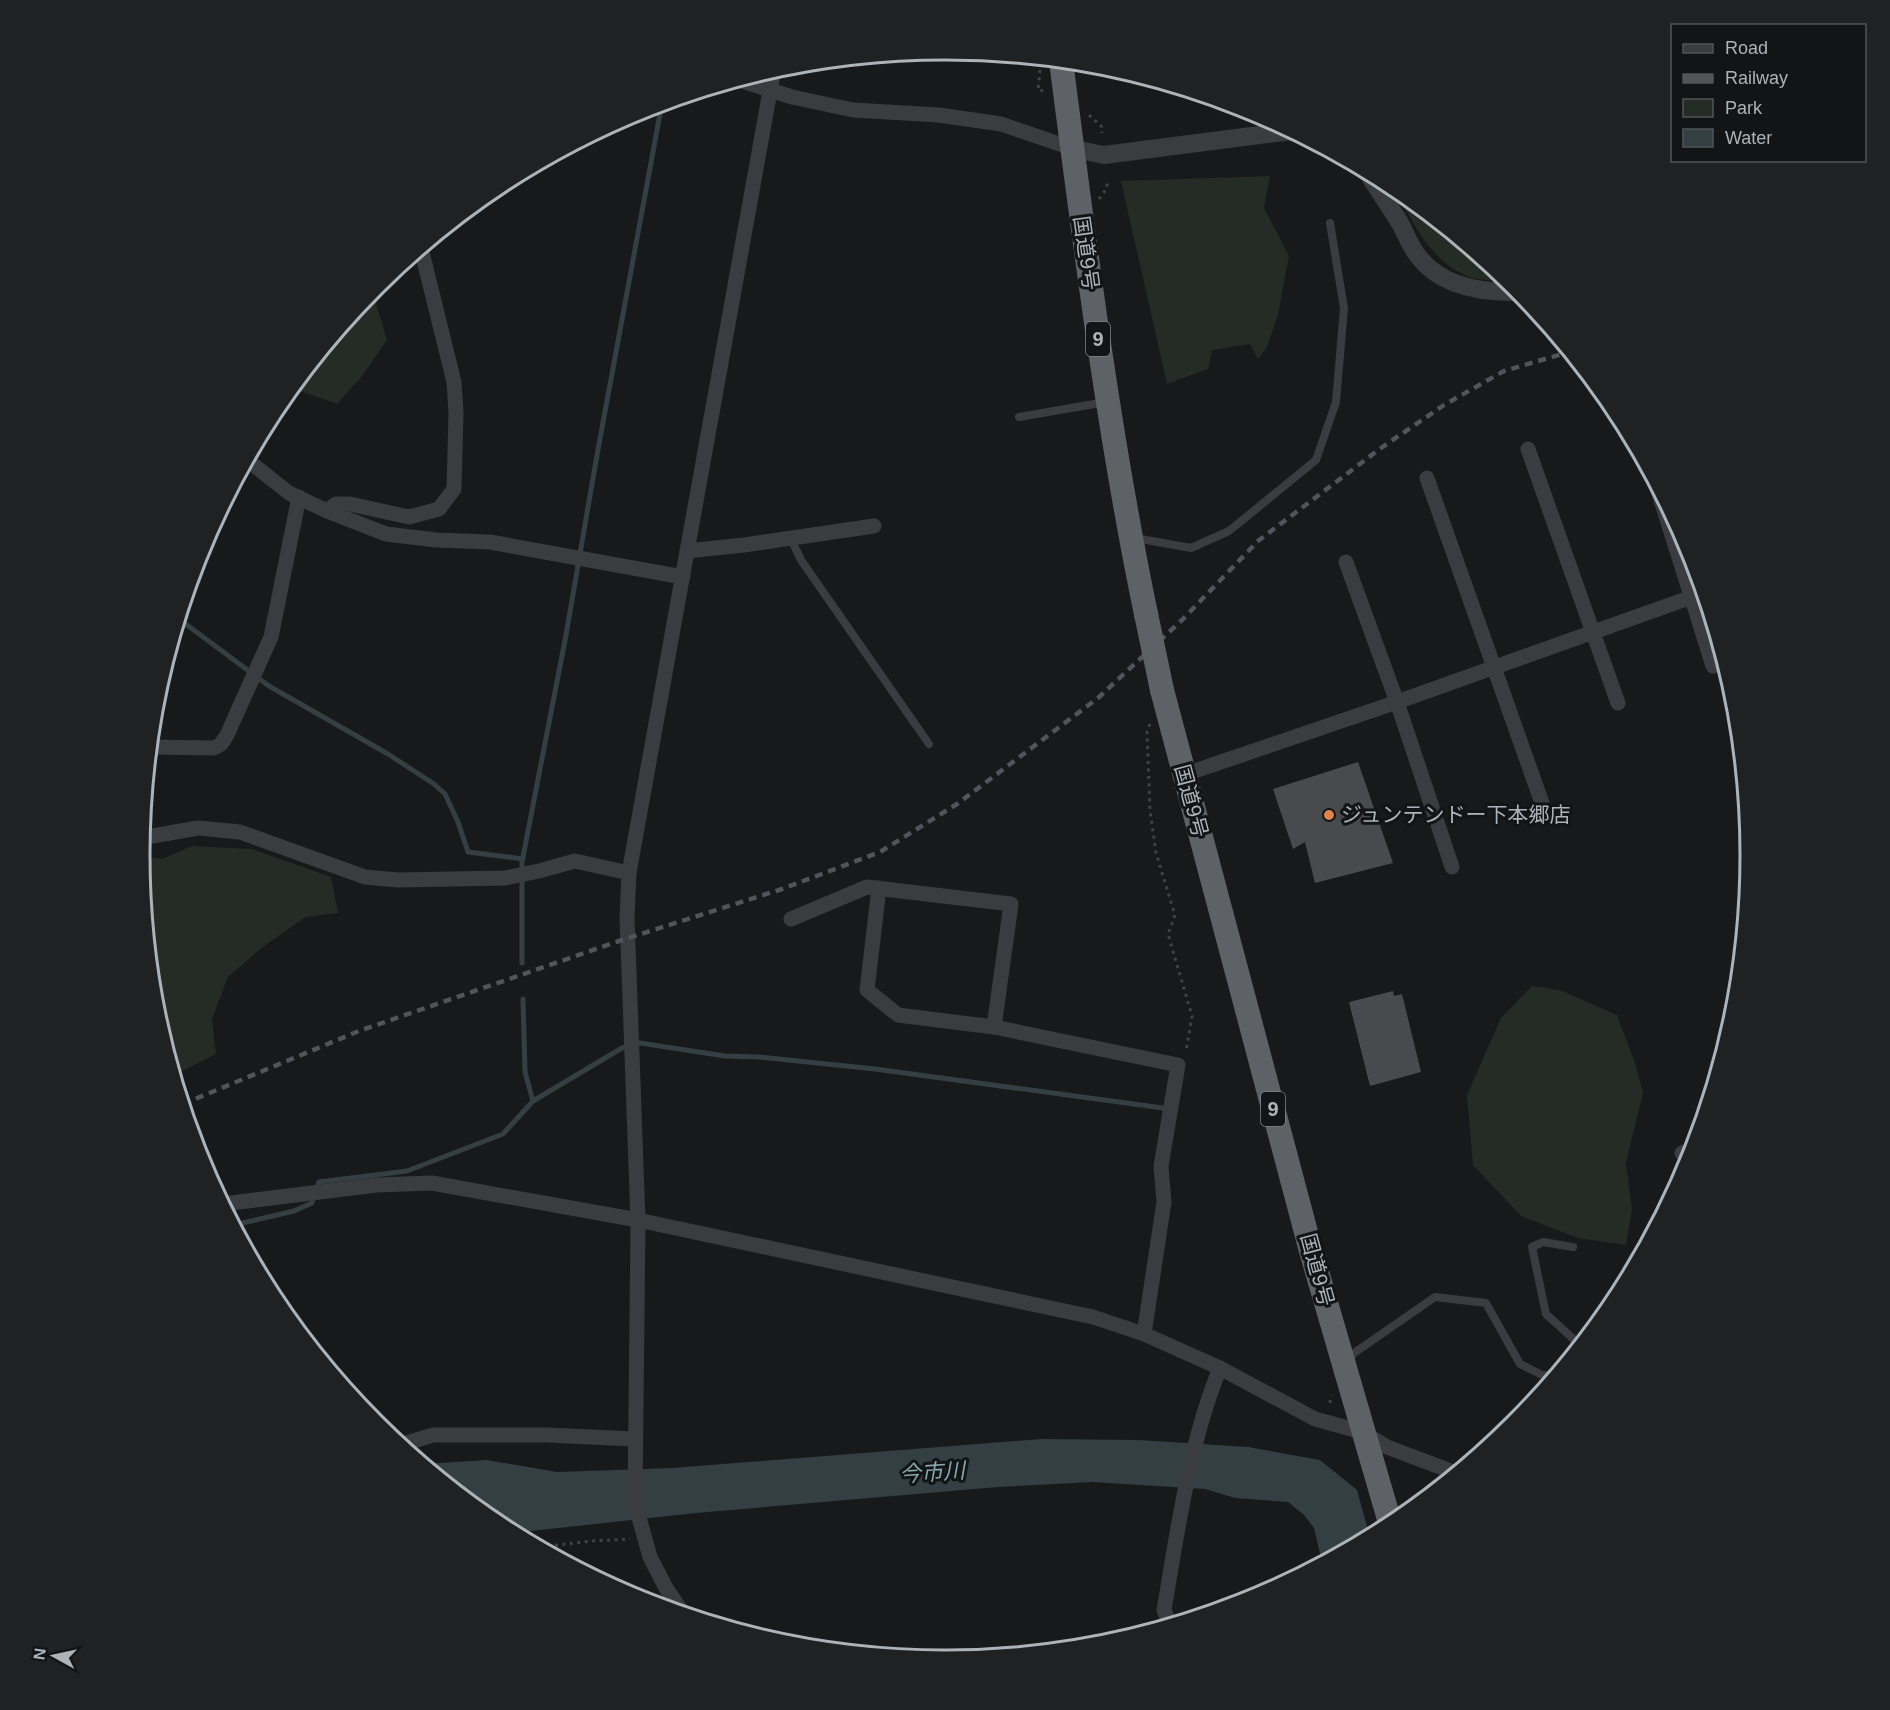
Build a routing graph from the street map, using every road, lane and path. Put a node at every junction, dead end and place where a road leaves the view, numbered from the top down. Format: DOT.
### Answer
graph roads {
  1 [pos="1049,67"];
  2 [pos="1052,67"];
  3 [pos="772,79"];
  4 [pos="753,84"];
  5 [pos="771,89"];
  6 [pos="1044,91"];
  7 [pos="1276,133"];
  8 [pos="1074,149"];
  9 [pos="1107,180"];
  10 [pos="1378,188"];
  11 [pos="1099,200"];
  12 [pos="1330,223"];
  13 [pos="423,255"];
  14 [pos="1506,292"];
  15 [pos="1108,402"];
  16 [pos="1019,417"];
  17 [pos="1528,449"];
  18 [pos="252,465"];
  19 [pos="1427,478"];
  20 [pos="299,497"];
  21 [pos="327,511"];
  22 [pos="874,526"];
  23 [pos="791,538"];
  24 [pos="1130,538"];
  25 [pos="687,551"];
  26 [pos="1346,562"];
  27 [pos="683,577"];
  28 [pos="1697,595"];
  29 [pos="1701,609"];
  30 [pos="1594,631"];
  31 [pos="1713,666"];
  32 [pos="1495,667"];
  33 [pos="1396,702"];
  34 [pos="1618,703"];
  35 [pos="1153,718"];
  36 [pos="928,744"];
  37 [pos="158,747"];
  38 [pos="1183,776"];
  39 [pos="1542,803"];
  40 [pos="151,836"];
  41 [pos="1452,867"];
  42 [pos="629,873"];
  43 [pos="879,888"];
  44 [pos="791,919"];
  45 [pos="994,1027"];
  46 [pos="1178,1065"];
  47 [pos="230,1203"];
  48 [pos="638,1220"];
  49 [pos="1573,1247"];
  50 [pos="1144,1334"];
  51 [pos="1575,1340"];
  52 [pos="1344,1367"];
  53 [pos="1220,1368"];
  54 [pos="1546,1375"];
  55 [pos="1362,1432"];
  56 [pos="634,1440"];
  57 [pos="410,1442"];
  58 [pos="1448,1470"];
  59 [pos="1388,1515"];
  60 [pos="643,1537"];
  61 [pos="552,1546"];
  62 [pos="676,1603"];
  63 [pos="1167,1618"];
  1 -- 6 [label="path"];
  2 -- 8 [label="highway, 国道9号 / 9"];
  3 -- 5 [label="street"];
  4 -- 5 [label="street"];
  5 -- 8 [label="street"];
  5 -- 25 [label="street"];
  7 -- 8 [label="street"];
  8 -- 15 [label="highway, 国道9号 / 9"];
  9 -- 11 [label="path"];
  10 -- 14 [label="street"];
  12 -- 24 [label="lane"];
  13 -- 21 [label="street"];
  15 -- 16 [label="lane"];
  15 -- 24 [label="highway, 国道9号 / 9"];
  17 -- 30 [label="street"];
  18 -- 20 [label="street"];
  19 -- 32 [label="street"];
  20 -- 21 [label="street"];
  20 -- 37 [label="street"];
  21 -- 27 [label="street"];
  22 -- 23 [label="street"];
  23 -- 25 [label="street"];
  23 -- 36 [label="lane"];
  24 -- 38 [label="highway, 国道9号 / 9, bridge"];
  25 -- 27 [label="street"];
  26 -- 33 [label="street"];
  27 -- 42 [label="street"];
  28 -- 30 [label="street"];
  29 -- 31 [label="street"];
  30 -- 32 [label="street"];
  30 -- 34 [label="street"];
  32 -- 33 [label="street"];
  32 -- 39 [label="street"];
  33 -- 38 [label="street"];
  33 -- 41 [label="street"];
  35 -- 46 [label="path"];
  38 -- 52 [label="highway, 国道9号 / 9"];
  40 -- 42 [label="street"];
  42 -- 48 [label="street"];
  43 -- 44 [label="street"];
  43 -- 45 [label="street"];
  43 -- 45 [label="street"];
  45 -- 46 [label="street"];
  46 -- 50 [label="street"];
  47 -- 48 [label="street"];
  48 -- 50 [label="street"];
  48 -- 56 [label="street"];
  49 -- 51 [label="lane"];
  50 -- 53 [label="street"];
  52 -- 54 [label="lane"];
  52 -- 55 [label="highway, 国道9号 / 9"];
  53 -- 55 [label="street"];
  53 -- 63 [label="street"];
  55 -- 58 [label="street"];
  55 -- 59 [label="highway, 国道9号 / 9"];
  56 -- 57 [label="street"];
  56 -- 60 [label="street"];
  60 -- 61 [label="path"];
  60 -- 62 [label="street"];
}
